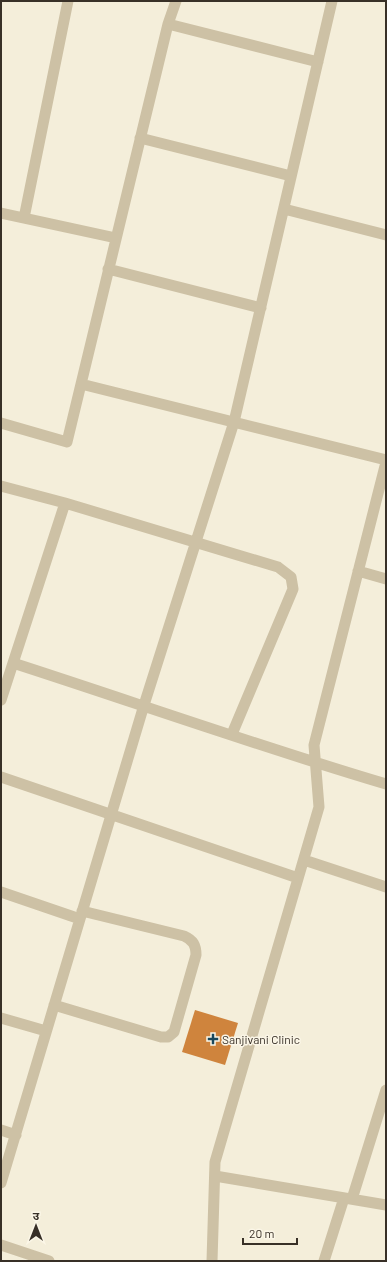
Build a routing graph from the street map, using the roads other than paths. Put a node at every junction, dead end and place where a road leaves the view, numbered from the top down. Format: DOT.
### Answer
graph roads {
  1 [pos="68,1"];
  2 [pos="176,1"];
  3 [pos="332,1"];
  4 [pos="168,24"];
  5 [pos="318,62"];
  6 [pos="140,138"];
  7 [pos="291,176"];
  8 [pos="284,209"];
  9 [pos="1,214"];
  10 [pos="24,218"];
  11 [pos="386,235"];
  12 [pos="116,238"];
  13 [pos="108,269"];
  14 [pos="261,308"];
  15 [pos="80,384"];
  16 [pos="234,422"];
  17 [pos="1,423"];
  18 [pos="386,461"];
  19 [pos="1,486"];
  20 [pos="65,503"];
  21 [pos="196,543"];
  22 [pos="358,571"];
  23 [pos="386,579"];
  24 [pos="13,663"];
  25 [pos="1,700"];
  26 [pos="144,705"];
  27 [pos="232,734"];
  28 [pos="315,763"];
  29 [pos="1,777"];
  30 [pos="386,784"];
  31 [pos="112,814"];
  32 [pos="304,860"];
  33 [pos="298,878"];
  34 [pos="386,887"];
  35 [pos="1,892"];
  36 [pos="81,915"];
  37 [pos="54,1005"];
  38 [pos="1,1018"];
  39 [pos="46,1031"];
  40 [pos="386,1090"];
  41 [pos="1,1130"];
  42 [pos="16,1135"];
  43 [pos="215,1176"];
  44 [pos="1,1183"];
  45 [pos="348,1199"];
  46 [pos="386,1205"];
  47 [pos="1,1245"];
  48 [pos="49,1261"];
  49 [pos="212,1261"];
  50 [pos="324,1261"];
  1 -- 10 [label="street"];
  2 -- 4 [label="street"];
  3 -- 5 [label="street"];
  4 -- 5 [label="street"];
  4 -- 6 [label="street"];
  5 -- 7 [label="street"];
  6 -- 7 [label="street"];
  6 -- 12 [label="street"];
  7 -- 8 [label="street"];
  8 -- 11 [label="street"];
  8 -- 14 [label="street"];
  9 -- 10 [label="street"];
  10 -- 12 [label="street"];
  12 -- 13 [label="street"];
  13 -- 14 [label="street"];
  13 -- 15 [label="street"];
  14 -- 16 [label="street"];
  15 -- 16 [label="street"];
  15 -- 17 [label="street"];
  16 -- 18 [label="street"];
  16 -- 21 [label="street"];
  18 -- 22 [label="street"];
  19 -- 20 [label="street"];
  20 -- 21 [label="street"];
  20 -- 24 [label="street"];
  21 -- 26 [label="street"];
  21 -- 27 [label="street"];
  22 -- 23 [label="street"];
  22 -- 28 [label="street"];
  24 -- 25 [label="street"];
  24 -- 26 [label="street"];
  26 -- 27 [label="street"];
  26 -- 31 [label="street"];
  27 -- 28 [label="street"];
  28 -- 30 [label="street"];
  28 -- 32 [label="street"];
  29 -- 31 [label="street"];
  31 -- 33 [label="street"];
  31 -- 36 [label="street"];
  32 -- 33 [label="street"];
  32 -- 34 [label="street"];
  33 -- 43 [label="street"];
  35 -- 36 [label="street"];
  36 -- 37 [label="street"];
  36 -- 37 [label="street"];
  37 -- 39 [label="street"];
  38 -- 39 [label="street"];
  39 -- 42 [label="street"];
  40 -- 45 [label="street"];
  41 -- 42 [label="street"];
  42 -- 44 [label="street"];
  43 -- 45 [label="street"];
  43 -- 49 [label="street"];
  45 -- 46 [label="street"];
  45 -- 50 [label="street"];
  47 -- 48 [label="street"];
}
